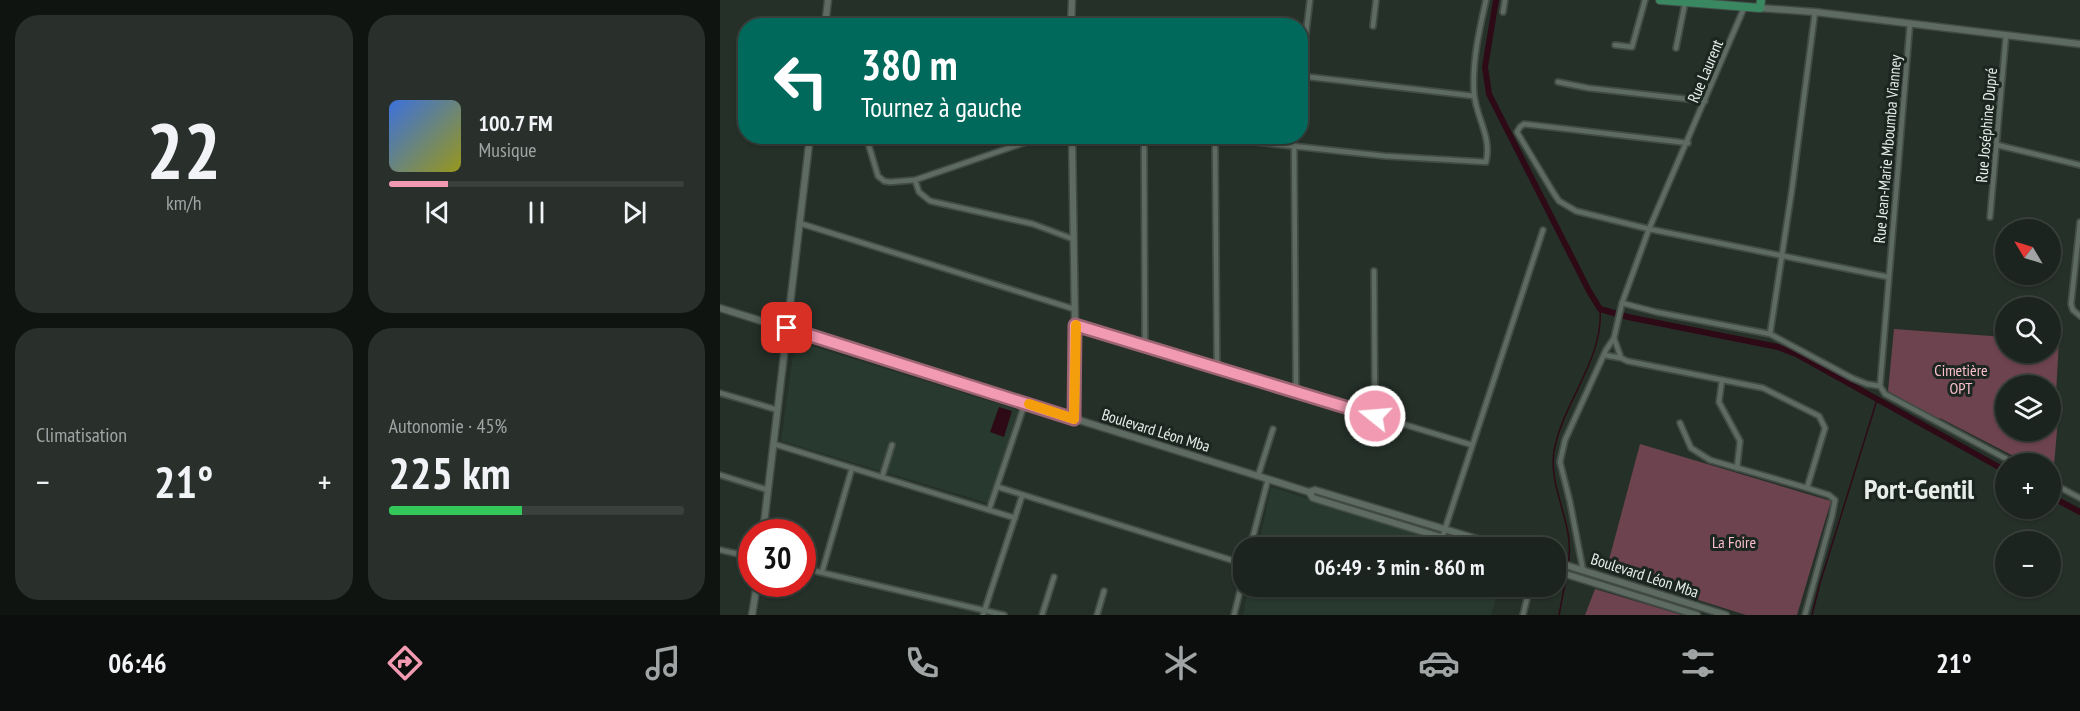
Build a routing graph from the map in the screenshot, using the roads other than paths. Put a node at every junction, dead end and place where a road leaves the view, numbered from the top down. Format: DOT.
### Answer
graph roads {
  1 [pos="828,0"];
  2 [pos="1072,0"];
  3 [pos="1310,0"];
  4 [pos="1376,0"];
  5 [pos="1486,0"];
  6 [pos="1505,0"];
  7 [pos="1646,0"];
  8 [pos="1660,0"];
  9 [pos="1685,3"];
  10 [pos="1760,4"];
  11 [pos="1741,5"];
  12 [pos="1503,12"];
  13 [pos="1815,12"];
  14 [pos="826,18"];
  15 [pos="1071,18"];
  16 [pos="1308,18"];
  17 [pos="1910,23"];
  18 [pos="1373,26"];
  19 [pos="2006,34"];
  20 [pos="2080,44"];
  21 [pos="1615,45"];
  22 [pos="1676,48"];
  23 [pos="1308,77"];
  24 [pos="1558,82"];
  25 [pos="1474,96"];
  26 [pos="1705,101"];
  27 [pos="1688,143"];
  28 [pos="809,144"];
  29 [pos="869,144"];
  30 [pos="1021,144"];
  31 [pos="1072,144"];
  32 [pos="1144,144"];
  33 [pos="1215,144"];
  34 [pos="1266,144"];
  35 [pos="1293,144"];
  36 [pos="1997,145"];
  37 [pos="1292,147"];
  38 [pos="2080,165"];
  39 [pos="915,180"];
  40 [pos="1990,217"];
  41 [pos="2080,222"];
  42 [pos="798,223"];
  43 [pos="1543,230"];
  44 [pos="1649,230"];
  45 [pos="1073,239"];
  46 [pos="1783,255"];
  47 [pos="1374,271"];
  48 [pos="1888,278"];
  49 [pos="1621,305"];
  50 [pos="720,308"];
  51 [pos="1074,309"];
  52 [pos="2080,316"];
  53 [pos="1075,325"];
  54 [pos="787,328"];
  55 [pos="1770,334"];
  56 [pos="1614,338"];
  57 [pos="1145,345"];
  58 [pos="1604,355"];
  59 [pos="1621,358"];
  60 [pos="1217,368"];
  61 [pos="1722,380"];
  62 [pos="1880,386"];
  63 [pos="1296,391"];
  64 [pos="720,393"];
  65 [pos="1025,403"];
  66 [pos="778,410"];
  67 [pos="1375,416"];
  68 [pos="1074,419"];
  69 [pos="1680,423"];
  70 [pos="1273,429"];
  71 [pos="774,444"];
  72 [pos="892,445"];
  73 [pos="1472,445"];
  74 [pos="1995,453"];
  75 [pos="852,468"];
  76 [pos="1737,468"];
  77 [pos="720,475"];
  78 [pos="1258,476"];
  79 [pos="882,477"];
  80 [pos="1268,479"];
  81 [pos="998,487"];
  82 [pos="1807,488"];
  83 [pos="2061,488"];
  84 [pos="768,490"];
  85 [pos="1309,492"];
  86 [pos="1023,496"];
  87 [pos="2080,498"];
  88 [pos="989,510"];
  89 [pos="1015,518"];
  90 [pos="765,519"];
  91 [pos="1445,528"];
  92 [pos="1253,537"];
  93 [pos="1439,537"];
  94 [pos="1442,537"];
  95 [pos="1473,537"];
  96 [pos="720,550"];
  97 [pos="738,554"];
  98 [pos="1233,561"];
  99 [pos="1566,564"];
  100 [pos="1583,570"];
  101 [pos="816,571"];
  102 [pos="822,572"];
  103 [pos="1566,574"];
  104 [pos="1054,577"];
  105 [pos="1104,591"];
  106 [pos="755,597"];
  107 [pos="1238,597"];
  108 [pos="1527,597"];
  109 [pos="984,613"];
  110 [pos="752,615"];
  111 [pos="1004,615"];
  112 [pos="1042,615"];
  113 [pos="1097,615"];
  114 [pos="1234,615"];
  115 [pos="1523,615"];
  116 [pos="1697,615"];
  117 [pos="1726,615"];
  118 [pos="1805,615"];
  1 -- 14 [label="street"];
  2 -- 15 [label="street"];
  3 -- 16 [label="street"];
  4 -- 18 [label="street"];
  5 -- 25 [label="street"];
  6 -- 12 [label="street"];
  7 -- 21 [label="street"];
  8 -- 9 [label="main road"];
  9 -- 11 [label="main road"];
  9 -- 22 [label="street"];
  10 -- 11 [label="main road"];
  10 -- 13 [label="street"];
  11 -- 26 [label="street, Rue Laurent"];
  13 -- 17 [label="street"];
  13 -- 46 [label="street"];
  17 -- 19 [label="street"];
  17 -- 48 [label="street, Rue Jean-Marie Mboumba Vianney"];
  19 -- 20 [label="street"];
  19 -- 36 [label="street, Rue Joséphine Dupré"];
  23 -- 25 [label="street"];
  24 -- 26 [label="street"];
  25 -- 37 [label="street"];
  26 -- 27 [label="street, Rue Laurent"];
  27 -- 44 [label="street, Rue Laurent"];
  27 -- 44 [label="street"];
  28 -- 42 [label="street"];
  29 -- 39 [label="street"];
  30 -- 39 [label="street"];
  31 -- 45 [label="street"];
  32 -- 57 [label="street"];
  33 -- 60 [label="street"];
  34 -- 37 [label="street"];
  35 -- 37 [label="street"];
  36 -- 38 [label="street"];
  36 -- 40 [label="street, Rue Joséphine Dupré"];
  37 -- 63 [label="street"];
  39 -- 45 [label="street"];
  41 -- 52 [label="street"];
  42 -- 51 [label="street"];
  42 -- 54 [label="street"];
  43 -- 73 [label="street"];
  44 -- 46 [label="street"];
  44 -- 49 [label="street, Rue Laurent"];
  45 -- 51 [label="street"];
  46 -- 48 [label="street"];
  46 -- 55 [label="street"];
  47 -- 67 [label="street"];
  48 -- 62 [label="street, Rue Jean-Marie Mboumba Vianney"];
  49 -- 55 [label="street"];
  49 -- 56 [label="street, Rue Laurent"];
  50 -- 54 [label="street, Boulevard Léon Mba"];
  51 -- 53 [label="street"];
  53 -- 57 [label="street"];
  53 -- 68 [label="street"];
  54 -- 65 [label="street, Boulevard Léon Mba"];
  54 -- 66 [label="street"];
  55 -- 62 [label="street"];
  56 -- 58 [label="street, Rue Laurent"];
  56 -- 59 [label="street"];
  57 -- 60 [label="street"];
  58 -- 59 [label="street"];
  58 -- 100 [label="street, Rue Laurent"];
  59 -- 61 [label="street"];
  60 -- 63 [label="street"];
  61 -- 76 [label="street"];
  61 -- 82 [label="street"];
  62 -- 74 [label="street"];
  63 -- 67 [label="street"];
  64 -- 66 [label="street"];
  65 -- 68 [label="street, Boulevard Léon Mba"];
  65 -- 81 [label="street"];
  66 -- 71 [label="street"];
  67 -- 73 [label="street"];
  68 -- 78 [label="street, Boulevard Léon Mba"];
  69 -- 76 [label="street"];
  70 -- 78 [label="street"];
  71 -- 75 [label="street"];
  71 -- 84 [label="street"];
  72 -- 79 [label="street"];
  73 -- 91 [label="street"];
  75 -- 79 [label="street"];
  75 -- 102 [label="street"];
  76 -- 82 [label="street"];
  77 -- 84 [label="street"];
  78 -- 80 [label="street, Boulevard Léon Mba"];
  79 -- 88 [label="street"];
  80 -- 85 [label="street, Boulevard Léon Mba"];
  80 -- 92 [label="street"];
  81 -- 86 [label="street"];
  81 -- 88 [label="street"];
  82 -- 118 [label="street"];
  83 -- 87 [label="street"];
  84 -- 90 [label="street"];
  85 -- 91 [label="street, Boulevard Léon Mba"];
  85 -- 93 [label="street, Boulevard Léon Mba"];
  86 -- 89 [label="street"];
  86 -- 98 [label="street"];
  88 -- 89 [label="street"];
  89 -- 109 [label="street"];
  91 -- 94 [label="street"];
  91 -- 95 [label="street, Boulevard Léon Mba"];
  96 -- 97 [label="street"];
  99 -- 100 [label="street, Boulevard Léon Mba"];
  100 -- 117 [label="street, Boulevard Léon Mba"];
  101 -- 102 [label="street"];
  102 -- 109 [label="street"];
  103 -- 116 [label="street, Boulevard Léon Mba"];
  104 -- 112 [label="street"];
  105 -- 113 [label="street"];
  106 -- 110 [label="street"];
  107 -- 114 [label="street"];
  108 -- 115 [label="street"];
  109 -- 111 [label="street"];
}
